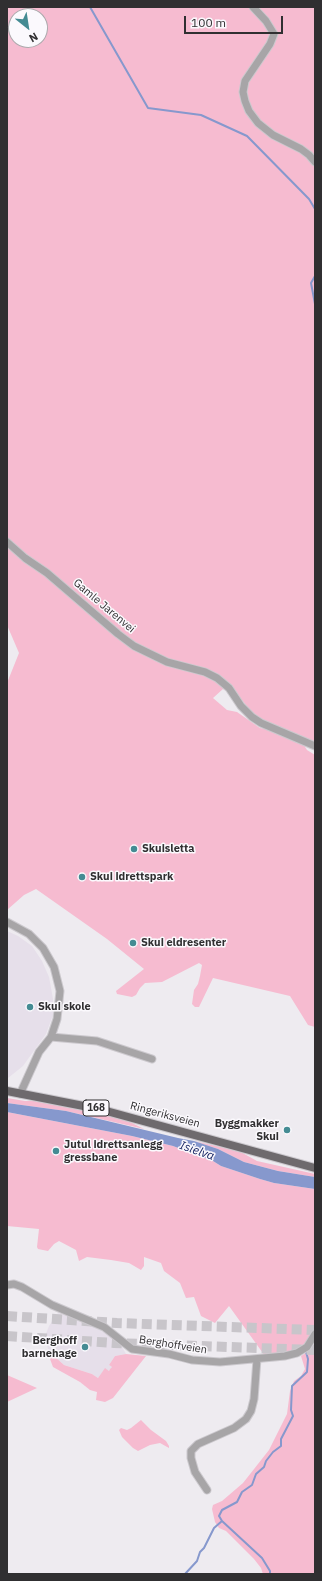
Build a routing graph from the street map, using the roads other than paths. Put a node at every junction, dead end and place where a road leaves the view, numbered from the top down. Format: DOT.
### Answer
graph roads {
  1 [pos="253,7"];
  2 [pos="315,162"];
  3 [pos="7,542"];
  4 [pos="315,746"];
  5 [pos="7,922"];
  6 [pos="51,1037"];
  7 [pos="152,1059"];
  8 [pos="7,1091"];
  9 [pos="20,1094"];
  10 [pos="315,1168"];
  11 [pos="7,1285"];
  12 [pos="315,1334"];
  13 [pos="257,1359"];
  14 [pos="207,1490"];
  1 -- 2 [label="street"];
  3 -- 4 [label="street, Gamle Jarenvei"];
  5 -- 6 [label="street"];
  6 -- 7 [label="street"];
  6 -- 9 [label="street"];
  8 -- 9 [label="main road, Ringeriksveien / 168"];
  9 -- 10 [label="main road, Ringeriksveien / 168"];
  11 -- 13 [label="street, Berghoffveien"];
  12 -- 13 [label="street, Berghoffveien"];
  13 -- 14 [label="street"];
}
